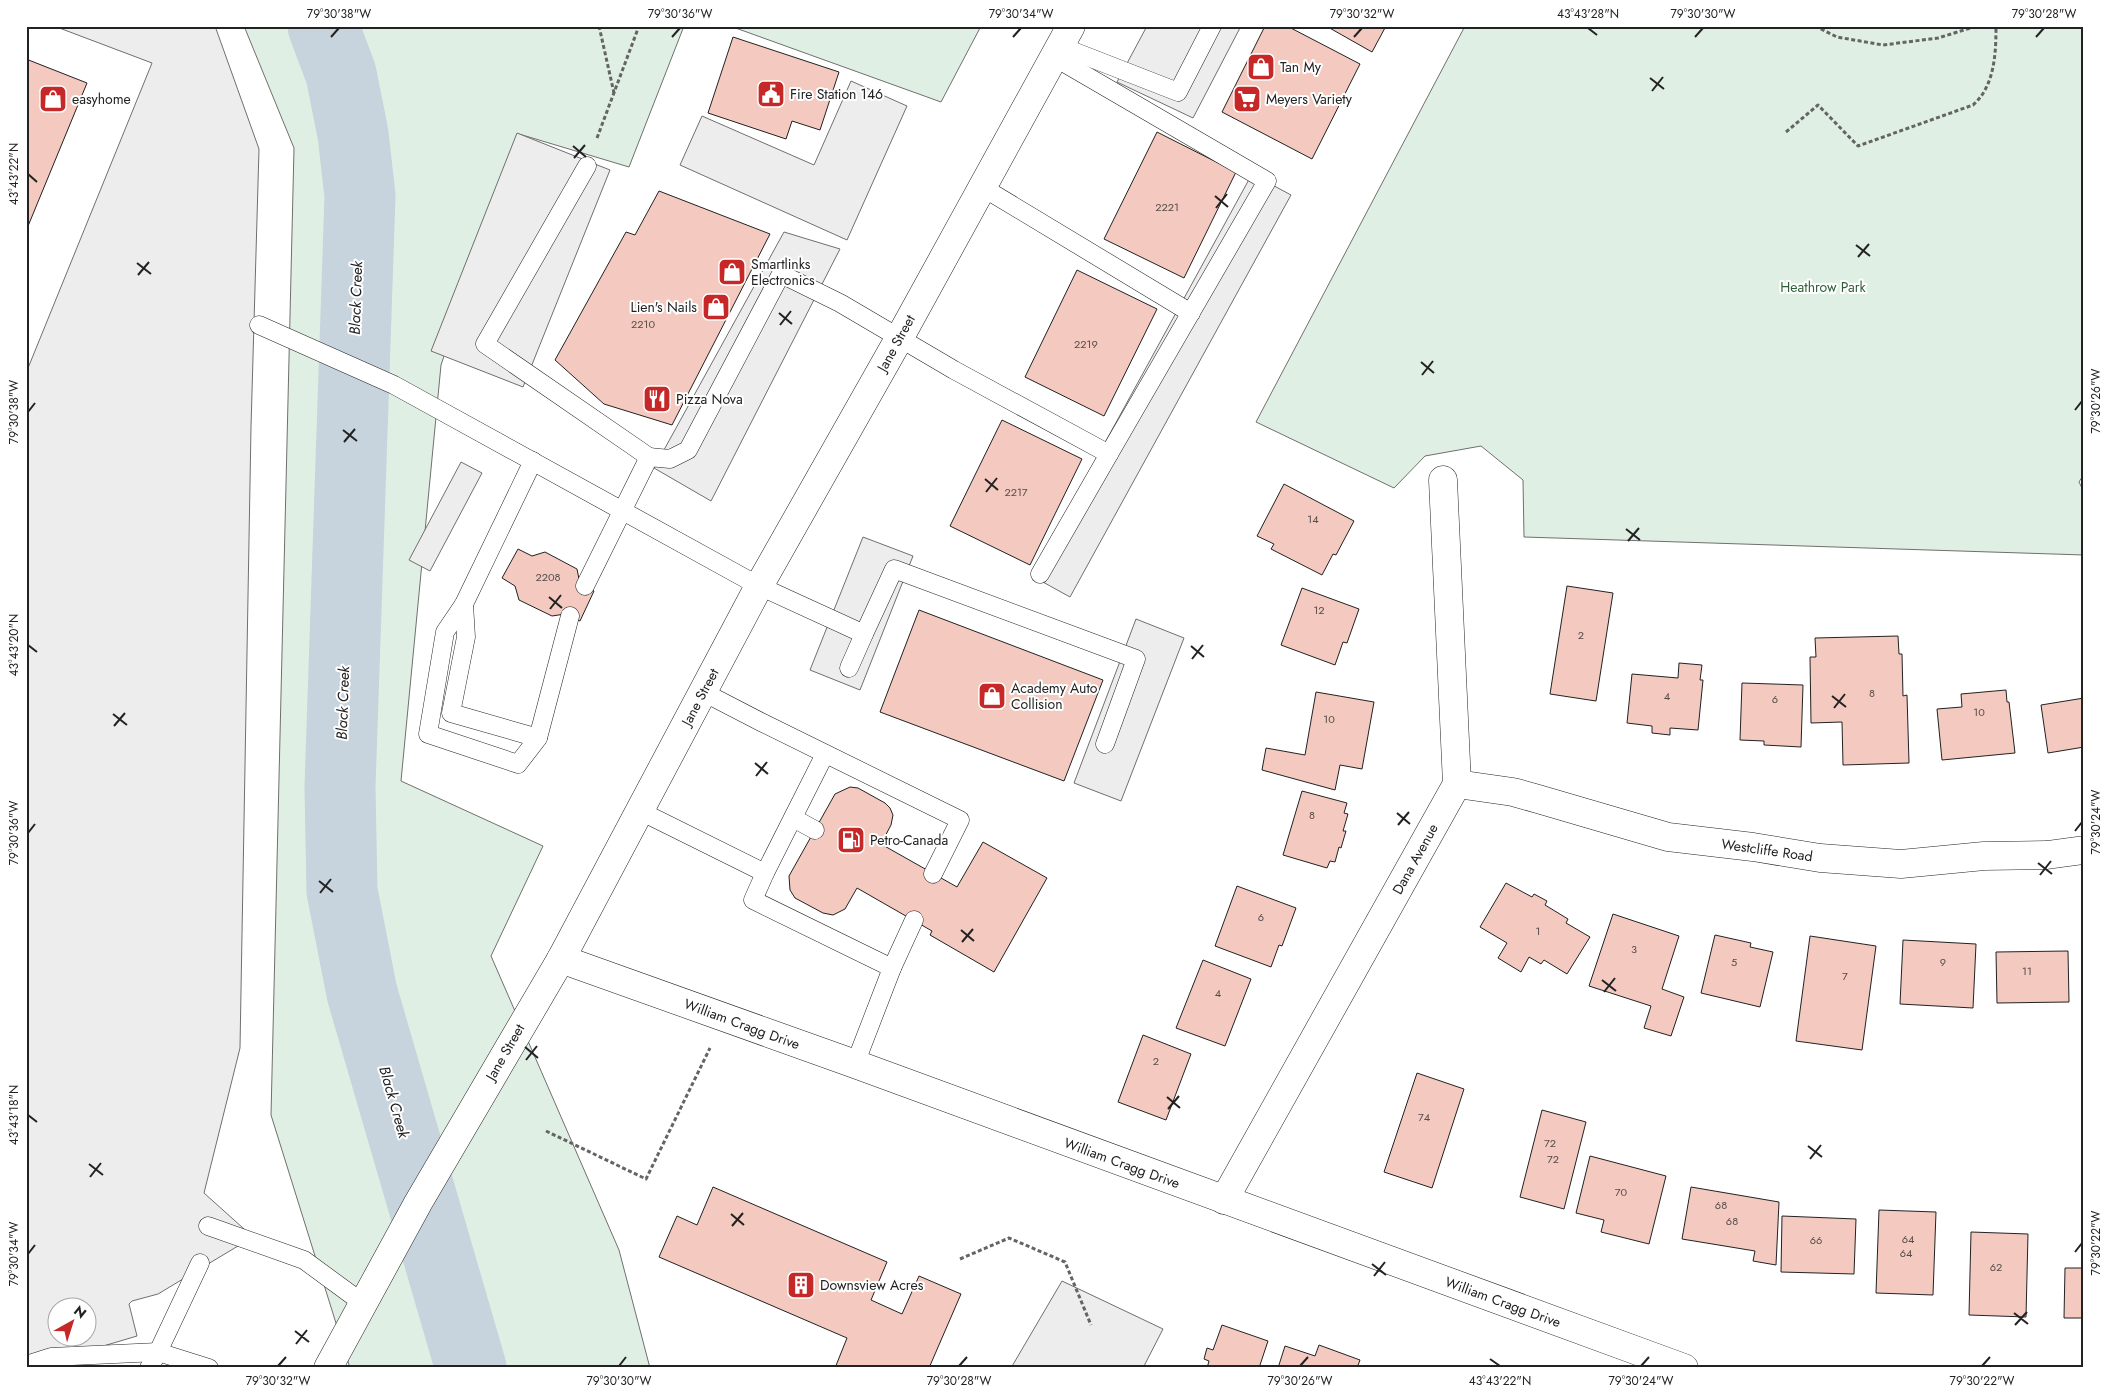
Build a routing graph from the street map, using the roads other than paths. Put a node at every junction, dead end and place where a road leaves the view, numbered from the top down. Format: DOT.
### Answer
graph roads {
  1 [pos="1212,26"];
  2 [pos="1062,43"];
  3 [pos="586,166"];
  4 [pos="982,187"];
  5 [pos="1191,314"];
  6 [pos="259,325"];
  7 [pos="900,337"];
  8 [pos="1109,454"];
  9 [pos="649,457"];
  10 [pos="533,461"];
  11 [pos="1443,480"];
  12 [pos="622,510"];
  13 [pos="1040,574"];
  14 [pos="585,586"];
  15 [pos="759,586"];
  16 [pos="464,604"];
  17 [pos="570,616"];
  18 [pos="864,634"];
  19 [pos="849,668"];
  20 [pos="703,692"];
  21 [pos="538,738"];
  22 [pos="1105,744"];
  23 [pos="825,754"];
  24 [pos="1457,784"];
  25 [pos="640,811"];
  26 [pos="793,818"];
  27 [pos="815,830"];
  28 [pos="2084,850"];
  29 [pos="765,873"];
  30 [pos="934,874"];
  31 [pos="914,920"];
  32 [pos="560,959"];
  33 [pos="892,968"];
  34 [pos="855,1064"];
  35 [pos="1224,1200"];
  36 [pos="208,1226"];
  37 [pos="200,1263"];
  38 [pos="364,1304"];
  39 [pos="158,1352"];
  40 [pos="26,1365"];
  41 [pos="149,1368"];
  42 [pos="209,1368"];
  43 [pos="328,1368"];
  44 [pos="1684,1368"];
  1 -- 2 [label="lane"];
  2 -- 4 [label="street, Jane Street"];
  2 -- 5 [label="lane"];
  3 -- 9 [label="lane"];
  4 -- 5 [label="lane"];
  4 -- 7 [label="street, Jane Street"];
  5 -- 8 [label="lane"];
  6 -- 10 [label="lane"];
  7 -- 8 [label="lane"];
  7 -- 9 [label="lane"];
  7 -- 15 [label="street, Jane Street"];
  8 -- 13 [label="lane"];
  9 -- 12 [label="lane"];
  10 -- 12 [label="lane"];
  10 -- 16 [label="lane"];
  11 -- 24 [label="street"];
  12 -- 14 [label="lane"];
  12 -- 15 [label="lane"];
  15 -- 18 [label="lane"];
  15 -- 20 [label="street, Jane Street"];
  16 -- 21 [label="lane"];
  16 -- 21 [label="lane"];
  17 -- 21 [label="lane"];
  18 -- 19 [label="lane"];
  18 -- 22 [label="lane"];
  20 -- 23 [label="lane"];
  20 -- 25 [label="street, Jane Street"];
  23 -- 26 [label="lane"];
  23 -- 30 [label="lane"];
  24 -- 28 [label="street, Westcliffe Road"];
  24 -- 35 [label="street, Dana Avenue"];
  25 -- 29 [label="lane"];
  25 -- 32 [label="street, Jane Street"];
  26 -- 27 [label="lane"];
  26 -- 29 [label="lane"];
  29 -- 33 [label="lane"];
  31 -- 33 [label="lane"];
  32 -- 34 [label="street, William Cragg Drive"];
  32 -- 38 [label="street, Jane Street"];
  33 -- 34 [label="lane"];
  34 -- 35 [label="street, William Cragg Drive"];
  35 -- 44 [label="street, William Cragg Drive"];
  36 -- 38 [label="lane"];
  37 -- 39 [label="lane"];
  38 -- 43 [label="street, Jane Street"];
  39 -- 40 [label="lane"];
  39 -- 41 [label="lane"];
  39 -- 42 [label="lane"];
}
